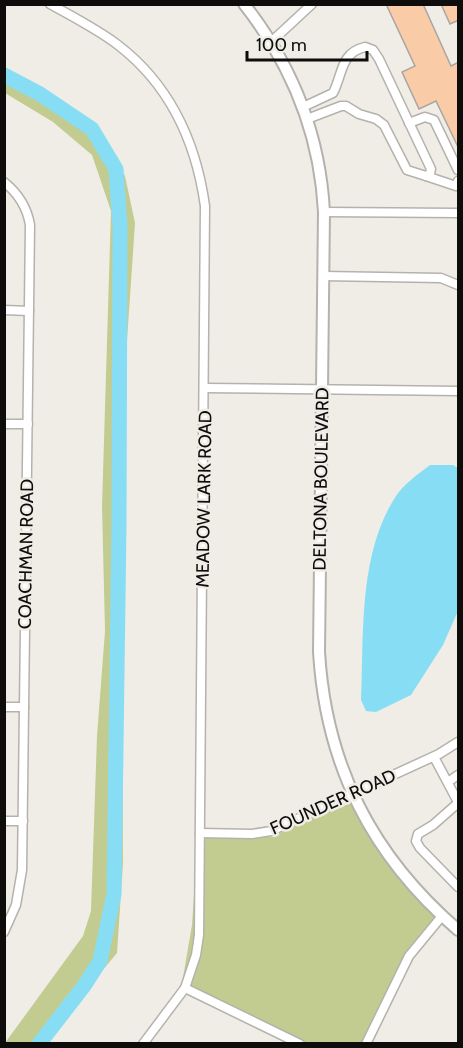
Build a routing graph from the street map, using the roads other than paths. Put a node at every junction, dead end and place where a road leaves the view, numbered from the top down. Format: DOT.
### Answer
graph roads {
  1 [pos="50,4"];
  2 [pos="244,4"];
  3 [pos="312,4"];
  4 [pos="272,42"];
  5 [pos="333,93"];
  6 [pos="341,106"];
  7 [pos="303,107"];
  8 [pos="307,119"];
  9 [pos="409,123"];
  10 [pos="459,170"];
  11 [pos="426,176"];
  12 [pos="4,182"];
  13 [pos="458,184"];
  14 [pos="324,212"];
  15 [pos="459,213"];
  16 [pos="323,276"];
  17 [pos="459,285"];
  18 [pos="4,310"];
  19 [pos="29,310"];
  20 [pos="205,388"];
  21 [pos="322,389"];
  22 [pos="459,391"];
  23 [pos="4,424"];
  24 [pos="28,424"];
  25 [pos="4,707"];
  26 [pos="24,707"];
  27 [pos="459,742"];
  28 [pos="434,757"];
  29 [pos="459,775"];
  30 [pos="447,782"];
  31 [pos="352,794"];
  32 [pos="459,802"];
  33 [pos="4,821"];
  34 [pos="23,821"];
  35 [pos="200,833"];
  36 [pos="459,887"];
  37 [pos="441,915"];
  38 [pos="459,930"];
  39 [pos="4,932"];
  40 [pos="185,988"];
  41 [pos="143,1044"];
  42 [pos="300,1044"];
  43 [pos="366,1044"];
  1 -- 20 [label="street, MEADOW LARK ROAD"];
  2 -- 4 [label="main road, DELTONA BOULEVARD"];
  3 -- 4 [label="street"];
  4 -- 7 [label="main road, DELTONA BOULEVARD"];
  5 -- 6 [label="street"];
  5 -- 7 [label="street"];
  5 -- 9 [label="street"];
  6 -- 8 [label="street"];
  6 -- 11 [label="street"];
  7 -- 8 [label="main road, DELTONA BOULEVARD"];
  8 -- 14 [label="main road, DELTONA BOULEVARD"];
  9 -- 10 [label="street"];
  9 -- 11 [label="street"];
  11 -- 13 [label="street"];
  12 -- 19 [label="street, COACHMAN ROAD"];
  14 -- 15 [label="street"];
  14 -- 16 [label="main road, DELTONA BOULEVARD"];
  16 -- 17 [label="street"];
  16 -- 21 [label="main road, DELTONA BOULEVARD"];
  18 -- 19 [label="street"];
  19 -- 24 [label="street, COACHMAN ROAD"];
  20 -- 21 [label="street"];
  20 -- 35 [label="street, MEADOW LARK ROAD"];
  21 -- 22 [label="street"];
  21 -- 31 [label="main road, DELTONA BOULEVARD"];
  23 -- 24 [label="street"];
  24 -- 26 [label="street, COACHMAN ROAD"];
  25 -- 26 [label="street"];
  26 -- 34 [label="street, COACHMAN ROAD"];
  27 -- 28 [label="street, FOUNDER ROAD"];
  28 -- 30 [label="street"];
  28 -- 31 [label="street, FOUNDER ROAD"];
  29 -- 30 [label="street"];
  30 -- 32 [label="street"];
  31 -- 35 [label="street, FOUNDER ROAD"];
  31 -- 37 [label="main road, DELTONA BOULEVARD"];
  32 -- 36 [label="street"];
  33 -- 34 [label="street"];
  34 -- 39 [label="street, COACHMAN ROAD"];
  35 -- 40 [label="street, MEADOW LARK ROAD"];
  37 -- 38 [label="main road, DELTONA BOULEVARD"];
  37 -- 43 [label="street"];
  40 -- 41 [label="street, MEADOW LARK ROAD"];
  40 -- 42 [label="street"];
}
